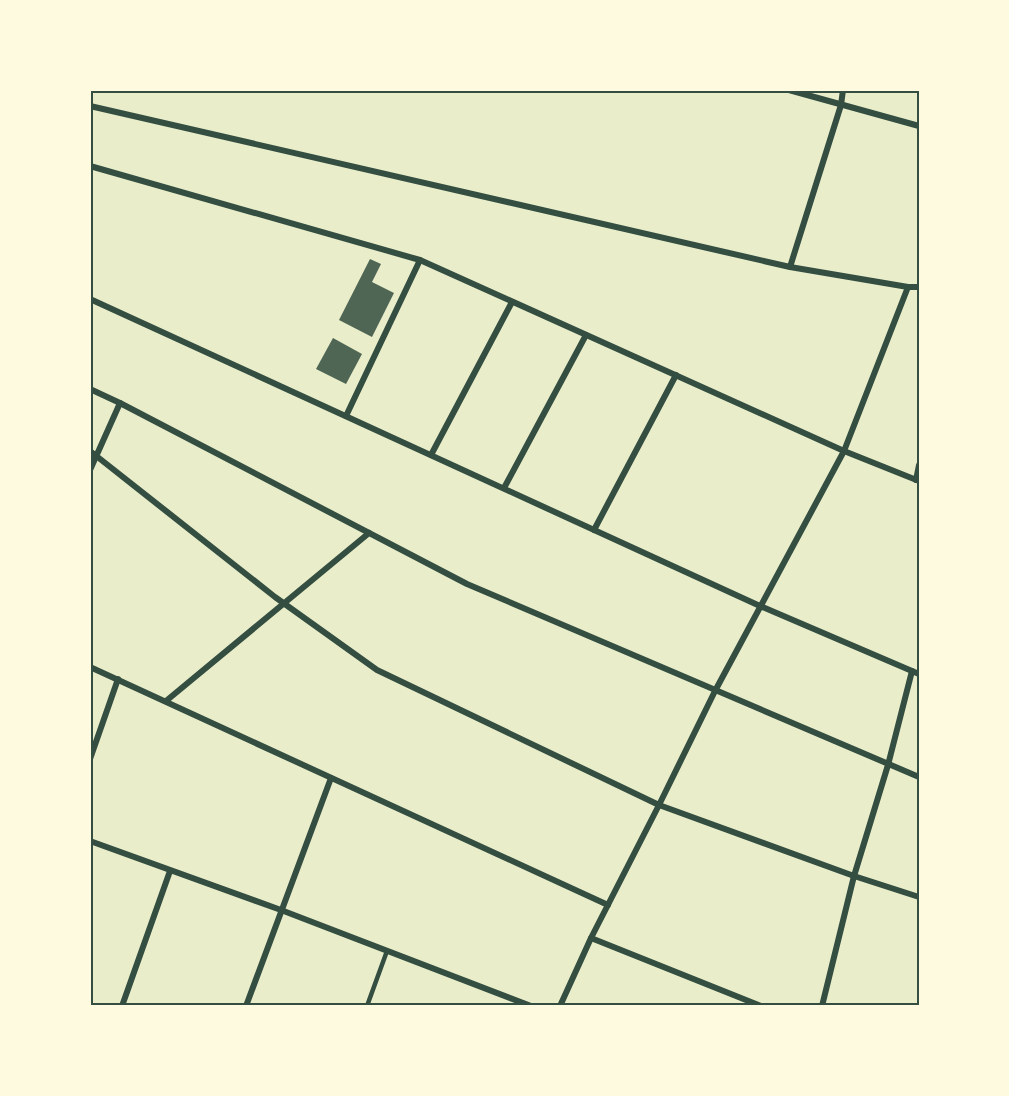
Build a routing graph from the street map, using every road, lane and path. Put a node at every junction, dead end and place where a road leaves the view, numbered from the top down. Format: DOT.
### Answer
graph roads {
  1 [pos="789,90"];
  2 [pos="843,90"];
  3 [pos="841,105"];
  4 [pos="90,106"];
  5 [pos="919,126"];
  6 [pos="90,166"];
  7 [pos="420,260"];
  8 [pos="790,267"];
  9 [pos="908,287"];
  10 [pos="919,287"];
  11 [pos="90,299"];
  12 [pos="513,302"];
  13 [pos="586,335"];
  14 [pos="676,375"];
  15 [pos="90,389"];
  16 [pos="120,403"];
  17 [pos="346,416"];
  18 [pos="90,451"];
  19 [pos="844,451"];
  20 [pos="431,455"];
  21 [pos="96,457"];
  22 [pos="919,465"];
  23 [pos="90,470"];
  24 [pos="918,480"];
  25 [pos="504,488"];
  26 [pos="594,530"];
  27 [pos="369,533"];
  28 [pos="284,603"];
  29 [pos="760,606"];
  30 [pos="90,667"];
  31 [pos="916,673"];
  32 [pos="118,679"];
  33 [pos="715,691"];
  34 [pos="166,701"];
  35 [pos="90,759"];
  36 [pos="888,765"];
  37 [pos="919,777"];
  38 [pos="331,778"];
  39 [pos="660,806"];
  40 [pos="90,841"];
  41 [pos="170,871"];
  42 [pos="854,876"];
  43 [pos="919,897"];
  44 [pos="608,906"];
  45 [pos="280,910"];
  46 [pos="591,938"];
  47 [pos="387,951"];
  48 [pos="122,1006"];
  49 [pos="246,1006"];
  50 [pos="367,1006"];
  51 [pos="531,1006"];
  52 [pos="560,1006"];
  53 [pos="761,1006"];
  54 [pos="822,1006"];
  1 -- 3 [label="street"];
  2 -- 3 [label="street"];
  3 -- 5 [label="street"];
  3 -- 8 [label="street"];
  4 -- 8 [label="street"];
  6 -- 7 [label="street"];
  7 -- 12 [label="street"];
  7 -- 17 [label="street"];
  8 -- 9 [label="street"];
  9 -- 10 [label="street"];
  9 -- 19 [label="street"];
  11 -- 17 [label="street"];
  12 -- 13 [label="street"];
  12 -- 20 [label="street"];
  13 -- 14 [label="street"];
  13 -- 25 [label="street"];
  14 -- 19 [label="street"];
  14 -- 26 [label="street"];
  15 -- 16 [label="street"];
  16 -- 21 [label="street"];
  16 -- 27 [label="street"];
  17 -- 20 [label="street"];
  18 -- 21 [label="street"];
  19 -- 24 [label="street"];
  19 -- 29 [label="street"];
  20 -- 25 [label="street"];
  21 -- 23 [label="street"];
  21 -- 28 [label="street"];
  22 -- 24 [label="street"];
  25 -- 26 [label="street"];
  26 -- 29 [label="street"];
  27 -- 28 [label="street"];
  27 -- 33 [label="street"];
  28 -- 34 [label="street"];
  28 -- 39 [label="street"];
  29 -- 31 [label="street"];
  29 -- 33 [label="street"];
  30 -- 32 [label="street"];
  31 -- 36 [label="street"];
  32 -- 34 [label="street"];
  32 -- 35 [label="street"];
  33 -- 36 [label="street"];
  33 -- 39 [label="street"];
  34 -- 38 [label="street"];
  36 -- 37 [label="street"];
  36 -- 42 [label="street"];
  38 -- 44 [label="street"];
  38 -- 45 [label="street"];
  39 -- 42 [label="street"];
  39 -- 44 [label="street"];
  40 -- 41 [label="street"];
  41 -- 45 [label="street"];
  41 -- 48 [label="street"];
  42 -- 43 [label="street"];
  42 -- 54 [label="street"];
  44 -- 46 [label="street"];
  45 -- 47 [label="street"];
  45 -- 49 [label="street"];
  46 -- 52 [label="street"];
  46 -- 53 [label="street"];
  47 -- 50 [label="lane"];
  47 -- 51 [label="street"];
}
